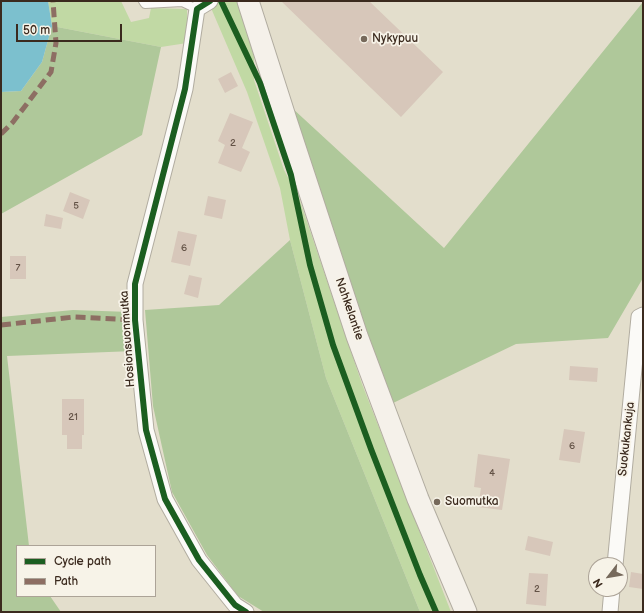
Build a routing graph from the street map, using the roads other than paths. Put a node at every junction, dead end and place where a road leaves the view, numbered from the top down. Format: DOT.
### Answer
graph roads {
  1 [pos="143,1"];
  2 [pos="210,1"];
  3 [pos="248,1"];
  4 [pos="197,9"];
  5 [pos="643,315"];
  6 [pos="616,557"];
  7 [pos="611,597"];
  8 [pos="246,612"];
  9 [pos="466,612"];
  10 [pos="610,612"];
  1 -- 4 [label="lane"];
  2 -- 4 [label="street"];
  3 -- 9 [label="main road, Nahkelantie"];
  4 -- 8 [label="street, Hosionsuonmutka"];
  5 -- 6 [label="street, Suokukankuja"];
  7 -- 10 [label="street"];
}
